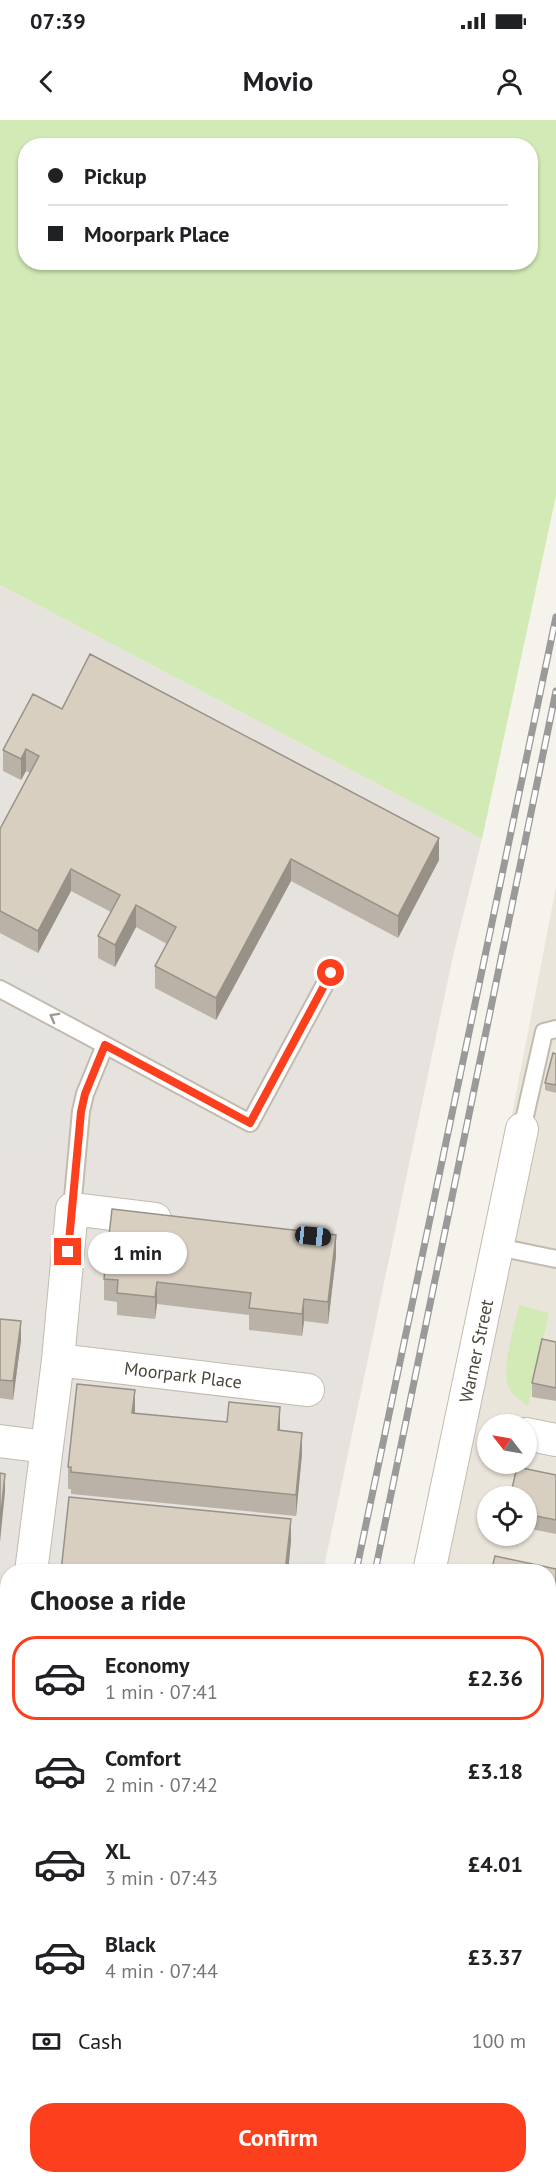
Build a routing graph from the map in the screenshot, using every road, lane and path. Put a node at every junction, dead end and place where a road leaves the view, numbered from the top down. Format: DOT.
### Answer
graph roads {
  1 [pos="331,973"];
  2 [pos="0,989"];
  3 [pos="556,1029"];
  4 [pos="105,1045"];
  5 [pos="522,1129"];
  6 [pos="72,1209"];
  7 [pos="186,1222"];
  8 [pos="498,1247"];
  9 [pos="556,1259"];
  10 [pos="58,1360"];
  11 [pos="308,1390"];
  12 [pos="475,1424"];
  13 [pos="537,1436"];
  14 [pos="556,1440"];
  15 [pos="0,1441"];
  16 [pos="46,1447"];
  17 [pos="32,1564"];
  18 [pos="431,1564"];
  1 -- 4 [label="lane"];
  4 -- 2 [label="lane, one-way"];
  3 -- 5 [label="lane"];
  4 -- 6 [label="lane"];
  5 -- 8 [label="street, Warner Street"];
  6 -- 7 [label="street"];
  6 -- 10 [label="street"];
  8 -- 9 [label="lane"];
  8 -- 12 [label="street, Warner Street"];
  10 -- 11 [label="street, Moorpark Place"];
  10 -- 16 [label="street"];
  12 -- 18 [label="street, Warner Street"];
  13 -- 14 [label="street"];
  15 -- 16 [label="street"];
  16 -- 17 [label="street"];
}
